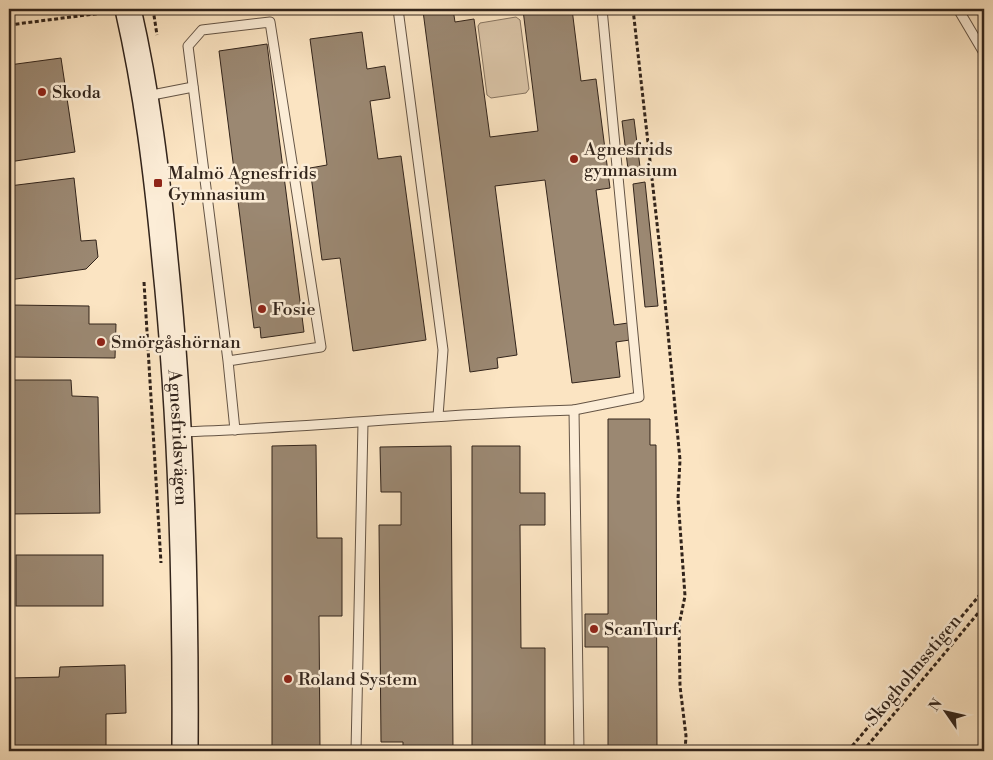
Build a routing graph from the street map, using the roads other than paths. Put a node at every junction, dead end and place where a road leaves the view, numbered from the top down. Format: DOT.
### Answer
graph roads {
  1 [pos="398,9"];
  2 [pos="602,9"];
  3 [pos="958,9"];
  4 [pos="118,12"];
  5 [pos="984,53"];
  6 [pos="193,87"];
  7 [pos="145,97"];
  8 [pos="228,361"];
  9 [pos="574,410"];
  10 [pos="438,416"];
  11 [pos="363,423"];
  12 [pos="234,430"];
  13 [pos="179,432"];
  14 [pos="185,751"];
  15 [pos="356,751"];
  16 [pos="579,751"];
  1 -- 10 [label="lane"];
  2 -- 9 [label="lane"];
  3 -- 5 [label="lane"];
  4 -- 7 [label="main road, Agnesfridsvägen"];
  6 -- 7 [label="lane"];
  6 -- 8 [label="lane"];
  6 -- 8 [label="lane"];
  7 -- 13 [label="main road, Agnesfridsvägen"];
  8 -- 12 [label="lane"];
  9 -- 10 [label="lane"];
  9 -- 16 [label="lane"];
  10 -- 11 [label="lane"];
  11 -- 12 [label="lane"];
  11 -- 15 [label="lane"];
  12 -- 13 [label="lane"];
  13 -- 14 [label="main road, Agnesfridsvägen"];
}
